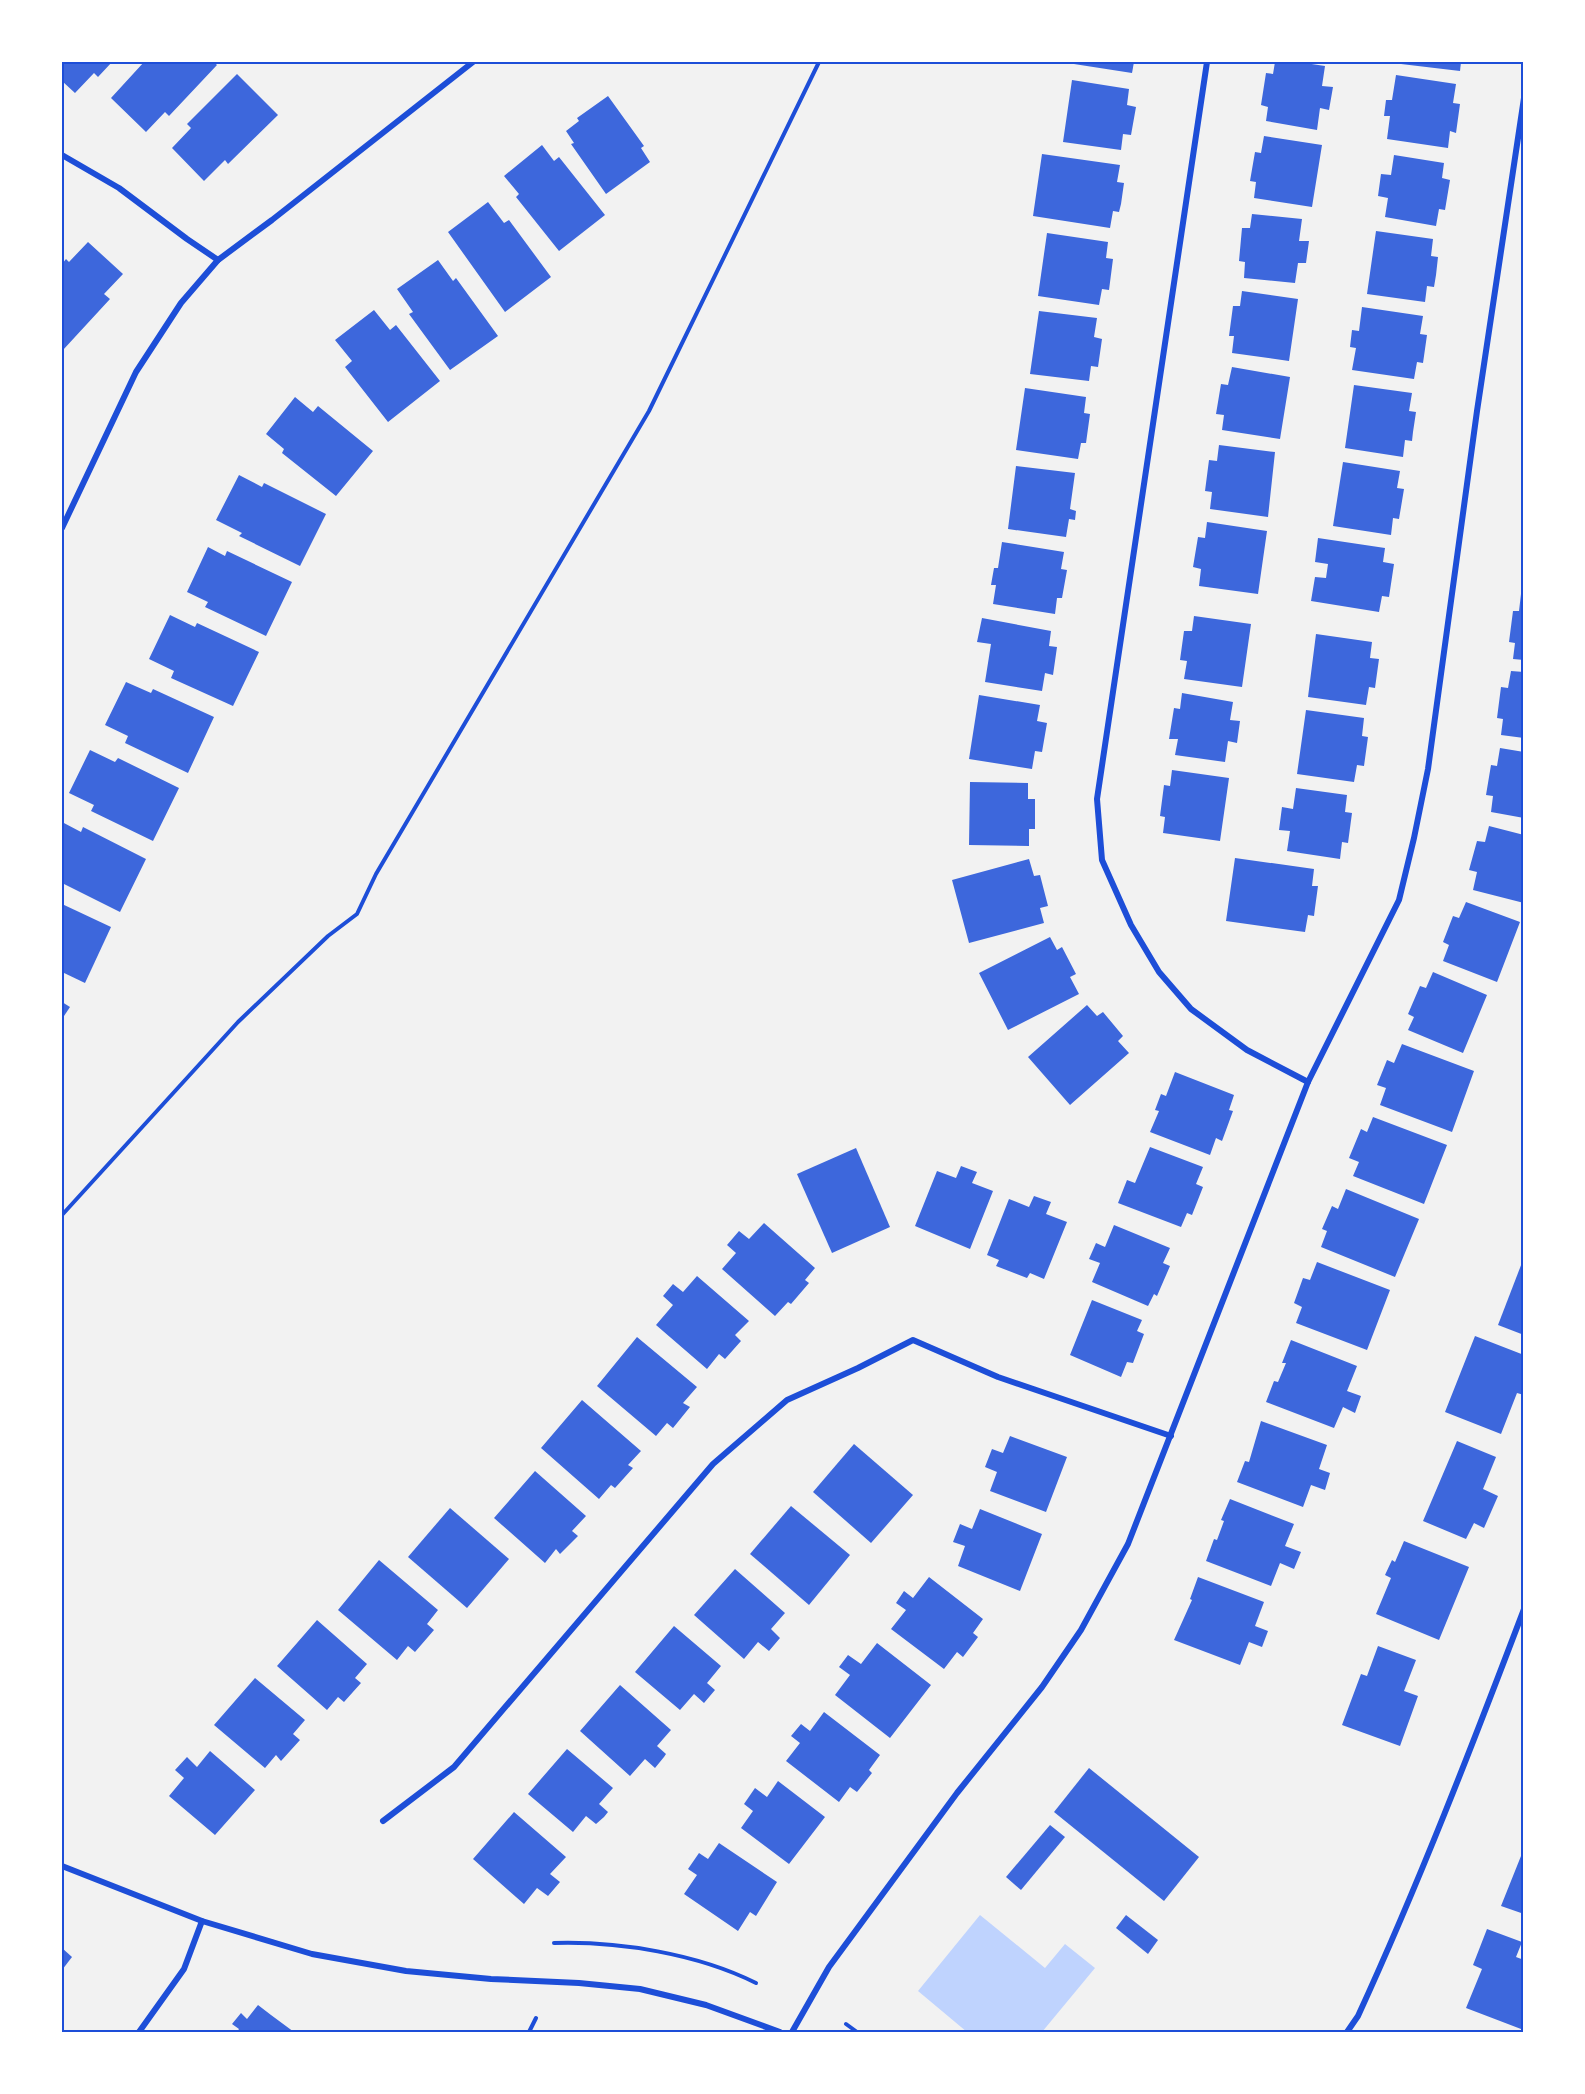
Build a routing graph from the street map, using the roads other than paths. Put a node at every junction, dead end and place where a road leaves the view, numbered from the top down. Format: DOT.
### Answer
graph roads {
  1 [pos="473,62"];
  2 [pos="1207,62"];
  3 [pos="1524,98"];
  4 [pos="62,155"];
  5 [pos="218,260"];
  6 [pos="62,528"];
  7 [pos="1308,1082"];
  8 [pos="1171,1436"];
  9 [pos="1524,1610"];
  10 [pos="382,1821"];
  11 [pos="62,1866"];
  12 [pos="202,1921"];
  13 [pos="139,2032"];
  14 [pos="780,2032"];
  15 [pos="792,2032"];
  16 [pos="1347,2032"];
  1 -- 5 [label="street"];
  2 -- 7 [label="street"];
  3 -- 7 [label="street"];
  4 -- 5 [label="street"];
  5 -- 6 [label="street"];
  7 -- 8 [label="street"];
  8 -- 10 [label="street"];
  8 -- 15 [label="street"];
  9 -- 16 [label="street"];
  11 -- 12 [label="street"];
  12 -- 13 [label="street"];
  12 -- 14 [label="street"];
}
